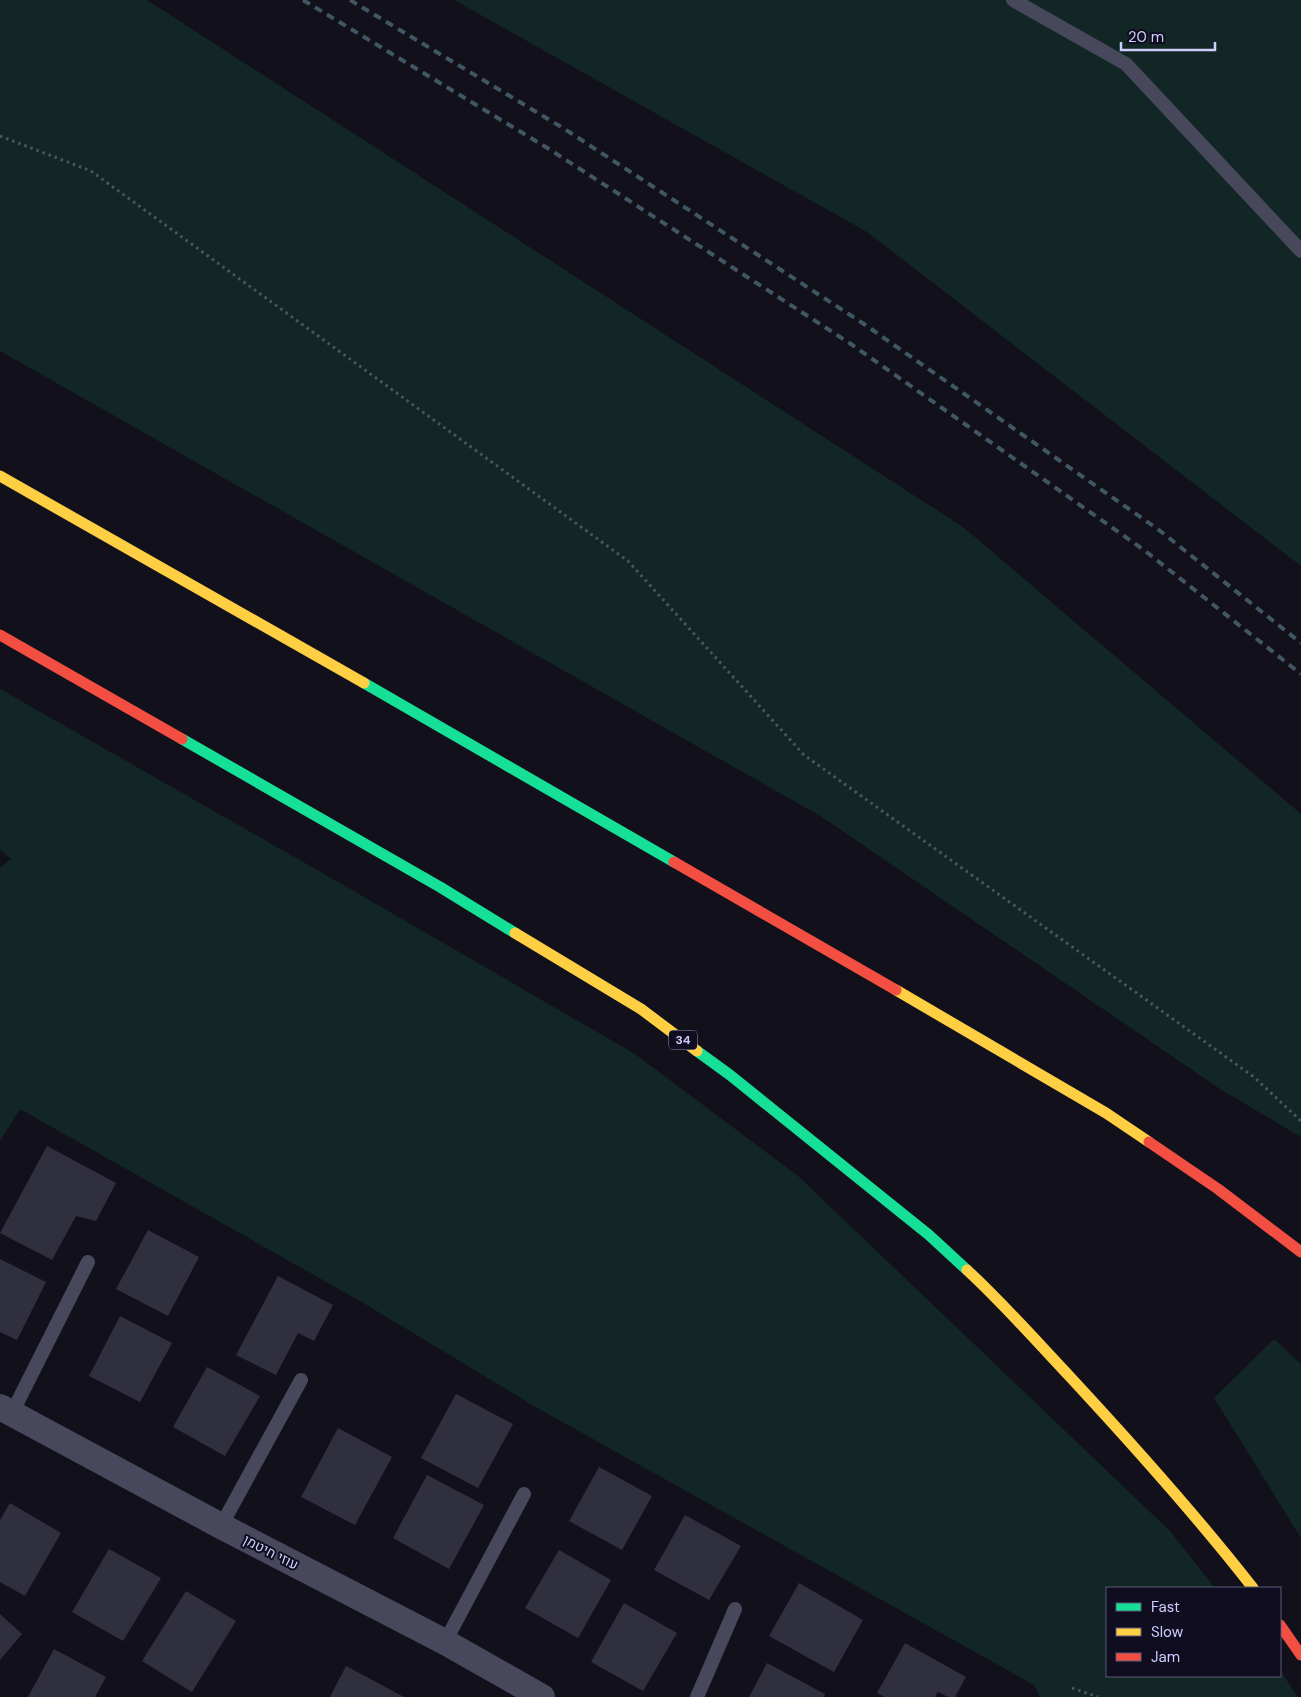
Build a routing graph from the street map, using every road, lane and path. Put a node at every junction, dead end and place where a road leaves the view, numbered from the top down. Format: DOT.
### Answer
graph roads {
  1 [pos="1013,0"];
  2 [pos="0,136"];
  3 [pos="1301,251"];
  4 [pos="0,476"];
  5 [pos="0,635"];
  6 [pos="1301,1121"];
  7 [pos="1301,1252"];
  8 [pos="88,1262"];
  9 [pos="301,1380"];
  10 [pos="6,1410"];
  11 [pos="524,1494"];
  12 [pos="221,1526"];
  13 [pos="1252,1587"];
  14 [pos="735,1609"];
  15 [pos="1281,1627"];
  16 [pos="445,1642"];
  17 [pos="1301,1655"];
  18 [pos="1072,1688"];
  19 [pos="542,1697"];
  20 [pos="697,1697"];
  21 [pos="1098,1697"];
  1 -- 3 [label="lane"];
  2 -- 6 [label="path"];
  4 -- 7 [label="highway"];
  5 -- 13 [label="highway, 34"];
  8 -- 10 [label="lane"];
  9 -- 12 [label="lane"];
  10 -- 12 [label="street, עוזי חיטמן"];
  11 -- 16 [label="lane"];
  12 -- 16 [label="street, עוזי חיטמן"];
  14 -- 20 [label="lane"];
  15 -- 17 [label="highway"];
  16 -- 19 [label="street, עוזי חיטמן"];
  18 -- 21 [label="path"];
}
